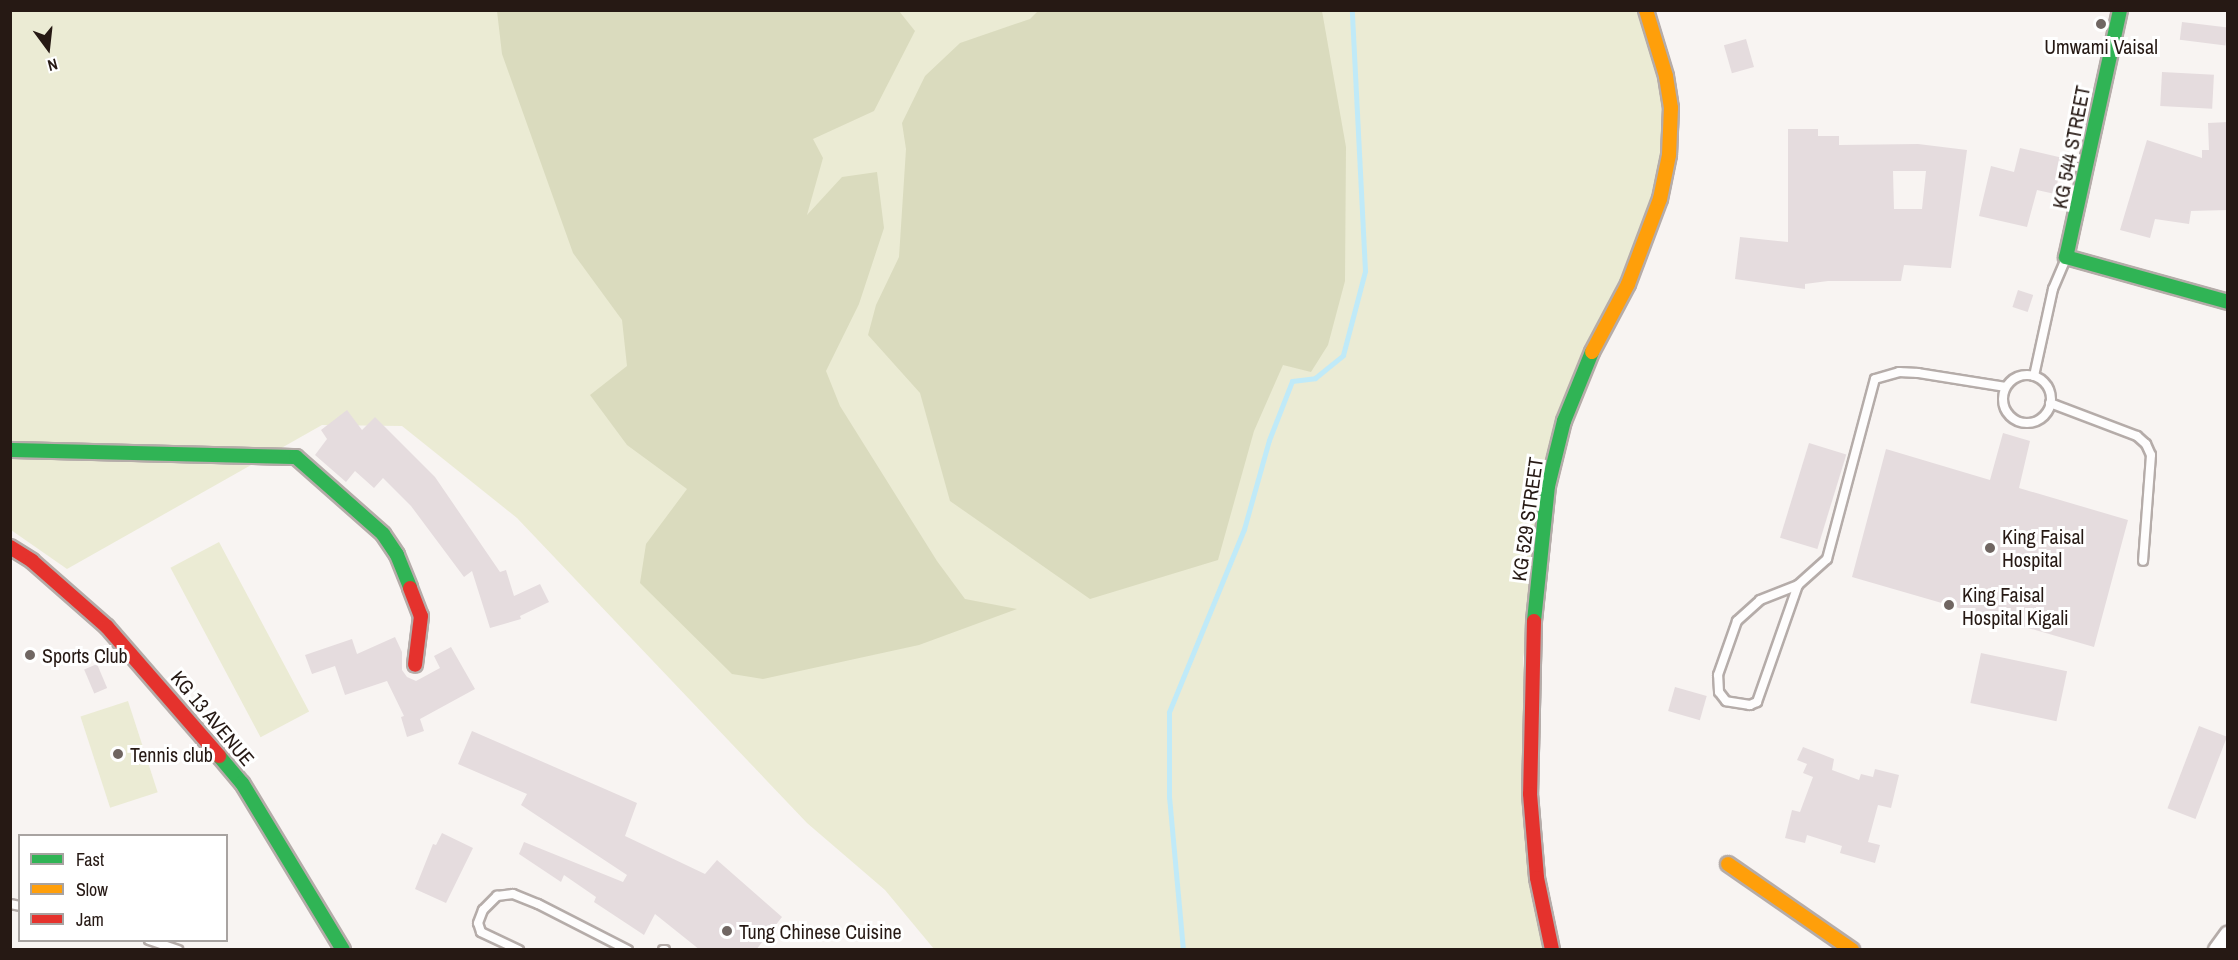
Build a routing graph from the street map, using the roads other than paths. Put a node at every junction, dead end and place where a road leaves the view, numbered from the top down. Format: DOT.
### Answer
graph roads {
  1 [pos="1646,10"];
  2 [pos="2120,10"];
  3 [pos="2066,257"];
  4 [pos="2228,302"];
  5 [pos="2034,375"];
  6 [pos="2005,387"];
  7 [pos="2050,403"];
  8 [pos="10,450"];
  9 [pos="10,547"];
  10 [pos="2143,561"];
  11 [pos="1798,585"];
  12 [pos="415,665"];
  13 [pos="1728,864"];
  14 [pos="2228,934"];
  15 [pos="155,942"];
  16 [pos="337,947"];
  17 [pos="178,950"];
  18 [pos="519,950"];
  19 [pos="628,950"];
  20 [pos="1552,950"];
  21 [pos="1852,950"];
  22 [pos="2217,950"];
  1 -- 20 [label="street, KG 529 STREET"];
  2 -- 3 [label="street, KG 544 STREET"];
  3 -- 4 [label="street"];
  3 -- 5 [label="lane, KG 544 STREET"];
  5 -- 6 [label="lane"];
  5 -- 7 [label="lane"];
  6 -- 7 [label="lane"];
  6 -- 11 [label="lane"];
  7 -- 10 [label="lane"];
  8 -- 12 [label="street"];
  9 -- 16 [label="street, KG 13 AVENUE"];
  11 -- 11 [label="lane"];
  13 -- 21 [label="street"];
  14 -- 22 [label="street"];
  15 -- 17 [label="lane"];
  18 -- 19 [label="lane"];
}
